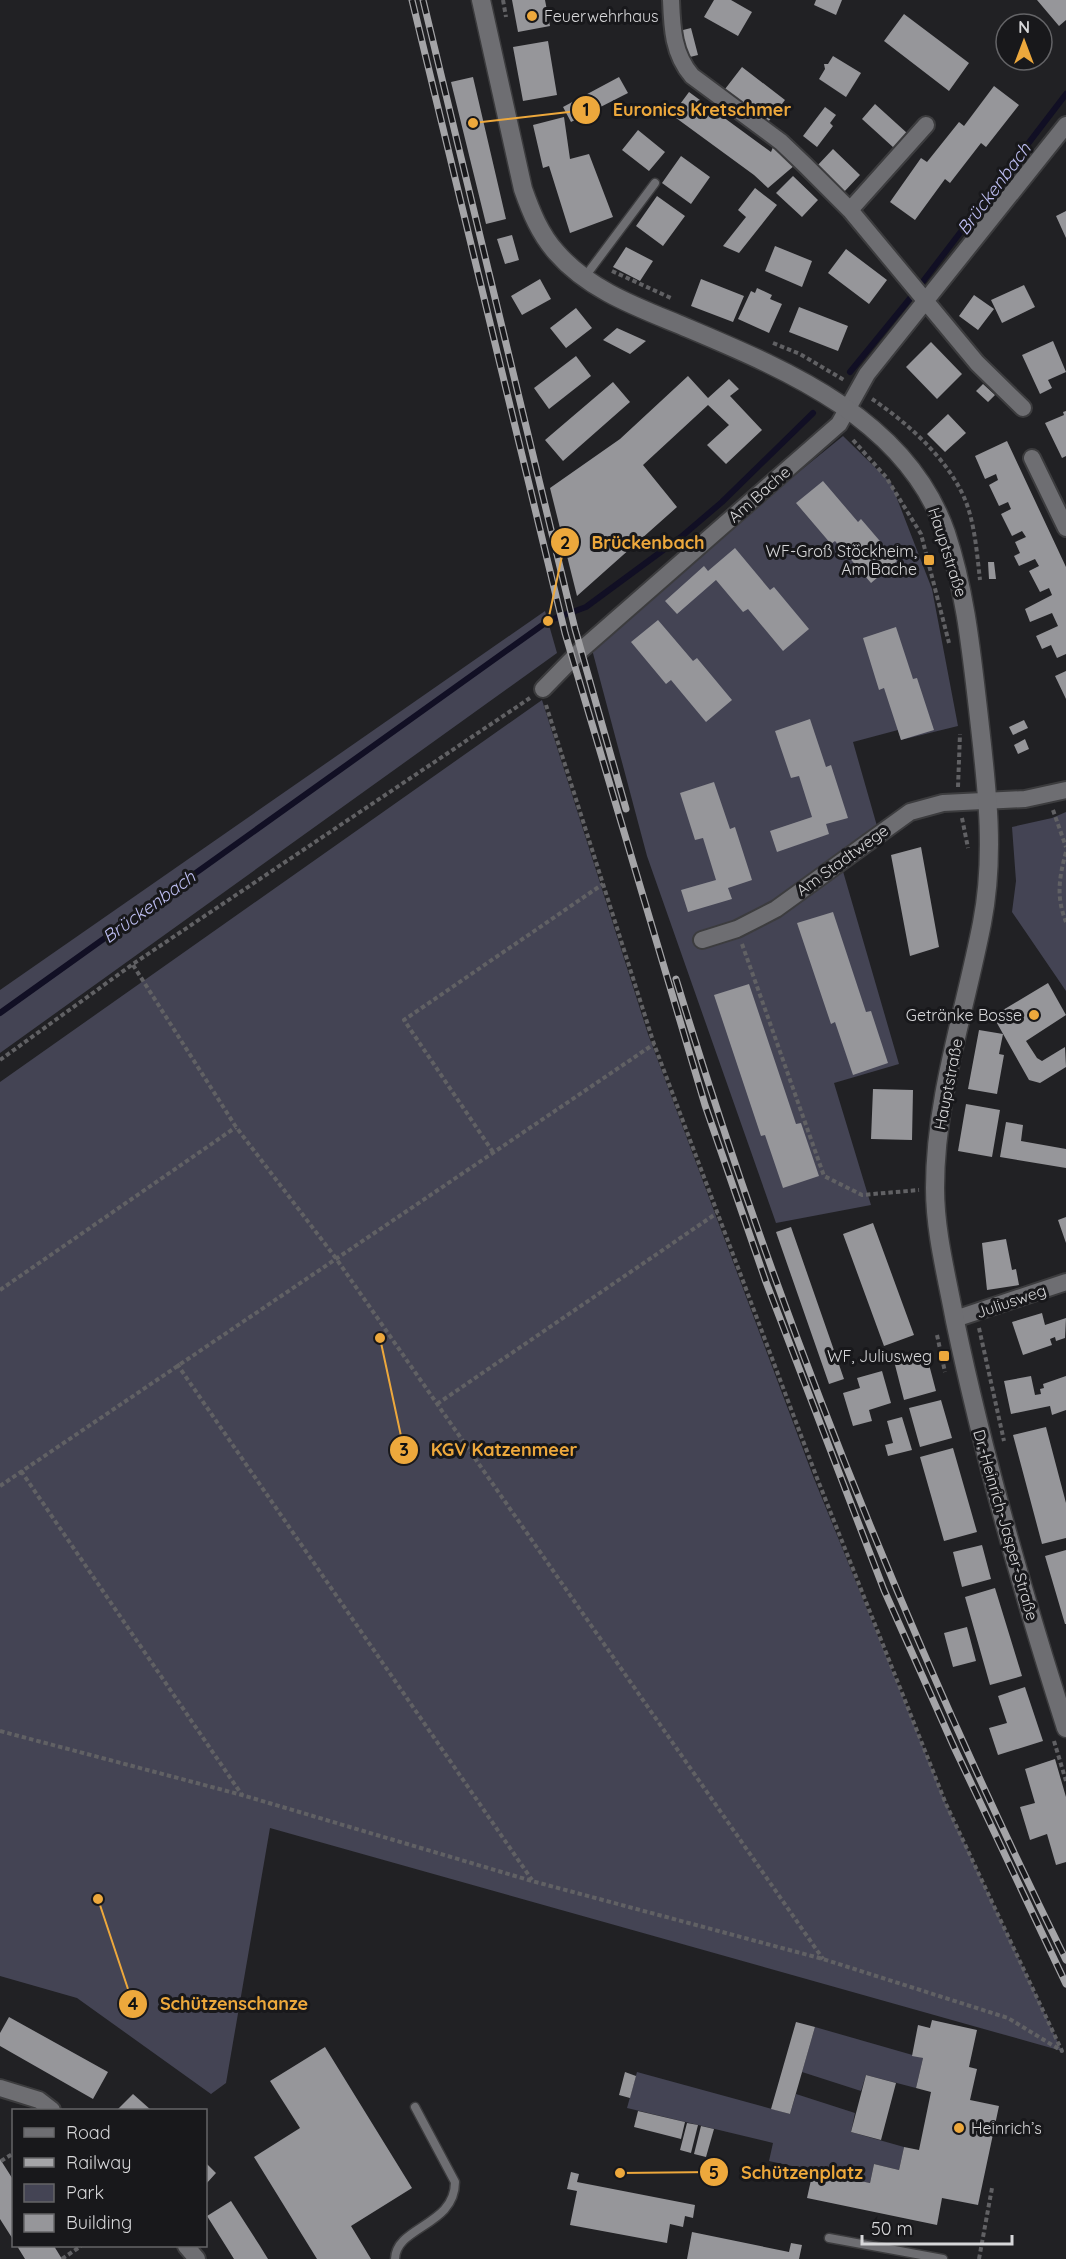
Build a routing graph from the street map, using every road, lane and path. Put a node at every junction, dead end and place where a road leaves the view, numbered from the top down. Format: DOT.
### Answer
graph roads {
  1 [pos="481,0"];
  2 [pos="503,0"];
  3 [pos="671,0"];
  4 [pos="507,22"];
  5 [pos="926,125"];
  6 [pos="1066,125"];
  7 [pos="655,183"];
  8 [pos="850,210"];
  9 [pos="597,261"];
  10 [pos="584,278"];
  11 [pos="924,302"];
  12 [pos="683,304"];
  13 [pos="768,341"];
  14 [pos="857,389"];
  15 [pos="1023,408"];
  16 [pos="848,409"];
  17 [pos="1032,458"];
  18 [pos="1066,528"];
  19 [pos="981,588"];
  20 [pos="543,689"];
  21 [pos="1066,790"];
  22 [pos="1047,795"];
  23 [pos="988,801"];
  24 [pos="1066,847"];
  25 [pos="1066,852"];
  26 [pos="603,884"];
  27 [pos="1066,921"];
  28 [pos="737,929"];
  29 [pos="702,940"];
  30 [pos="133,964"];
  31 [pos="654,1044"];
  32 [pos="0,1060"];
  33 [pos="236,1127"];
  34 [pos="493,1152"];
  35 [pos="935,1190"];
  36 [pos="717,1213"];
  37 [pos="334,1257"];
  38 [pos="1066,1282"];
  39 [pos="0,1290"];
  40 [pos="976,1314"];
  41 [pos="955,1319"];
  42 [pos="177,1364"];
  43 [pos="437,1404"];
  44 [pos="1006,1447"];
  45 [pos="21,1470"];
  46 [pos="0,1486"];
  47 [pos="1066,1728"];
  48 [pos="0,1731"];
  49 [pos="242,1795"];
  50 [pos="532,1881"];
  51 [pos="823,1959"];
  52 [pos="1062,2051"];
  53 [pos="1066,2058"];
  54 [pos="0,2088"];
  55 [pos="415,2107"];
  56 [pos="51,2109"];
  57 [pos="992,2188"];
  58 [pos="829,2238"];
  59 [pos="80,2247"];
  60 [pos="187,2247"];
  61 [pos="62,2259"];
  62 [pos="197,2259"];
  63 [pos="395,2259"];
  64 [pos="943,2259"];
  65 [pos="980,2259"];
  1 -- 10 [label="street, Hauptstraße"];
  2 -- 4 [label="path"];
  3 -- 8 [label="street"];
  5 -- 8 [label="street"];
  6 -- 11 [label="street, Am Bache"];
  7 -- 9 [label="lane"];
  8 -- 11 [label="street"];
  9 -- 10 [label="lane"];
  9 -- 12 [label="path"];
  10 -- 16 [label="street, Hauptstraße"];
  11 -- 14 [label="street, Am Bache"];
  11 -- 15 [label="street"];
  13 -- 14 [label="path"];
  14 -- 16 [label="street, Am Bache"];
  14 -- 19 [label="path"];
  16 -- 20 [label="street, Am Bache"];
  16 -- 23 [label="street, Hauptstraße"];
  17 -- 18 [label="street"];
  20 -- 26 [label="path"];
  20 -- 30 [label="path"];
  21 -- 22 [label="street, Am Stadtwege"];
  22 -- 23 [label="street, Am Stadtwege"];
  22 -- 24 [label="path"];
  23 -- 28 [label="street, Am Stadtwege"];
  23 -- 35 [label="street, Hauptstraße"];
  25 -- 27 [label="path"];
  26 -- 31 [label="path"];
  26 -- 34 [label="path"];
  28 -- 29 [label="street, Am Stadtwege"];
  28 -- 35 [label="path"];
  30 -- 32 [label="path"];
  30 -- 33 [label="path"];
  31 -- 34 [label="path"];
  31 -- 36 [label="path"];
  33 -- 37 [label="path"];
  33 -- 39 [label="path"];
  34 -- 37 [label="path"];
  35 -- 41 [label="street, Hauptstraße"];
  36 -- 43 [label="path"];
  36 -- 52 [label="path"];
  37 -- 42 [label="path"];
  37 -- 43 [label="path"];
  38 -- 40 [label="street, Juliusweg"];
  40 -- 41 [label="street, Juliusweg"];
  40 -- 44 [label="path, Dr.-Heinrich-Jasper-Straße"];
  41 -- 47 [label="street, Dr.-Heinrich-Jasper-Straße"];
  42 -- 45 [label="path"];
  42 -- 50 [label="path"];
  43 -- 51 [label="path"];
  45 -- 46 [label="path"];
  45 -- 49 [label="path"];
  48 -- 49 [label="path"];
  49 -- 50 [label="path"];
  50 -- 51 [label="path"];
  51 -- 52 [label="path"];
  52 -- 53 [label="path"];
  54 -- 56 [label="street"];
  55 -- 63 [label="lane"];
  57 -- 65 [label="path"];
  58 -- 64 [label="lane"];
  59 -- 61 [label="path"];
  60 -- 62 [label="street"];
}
